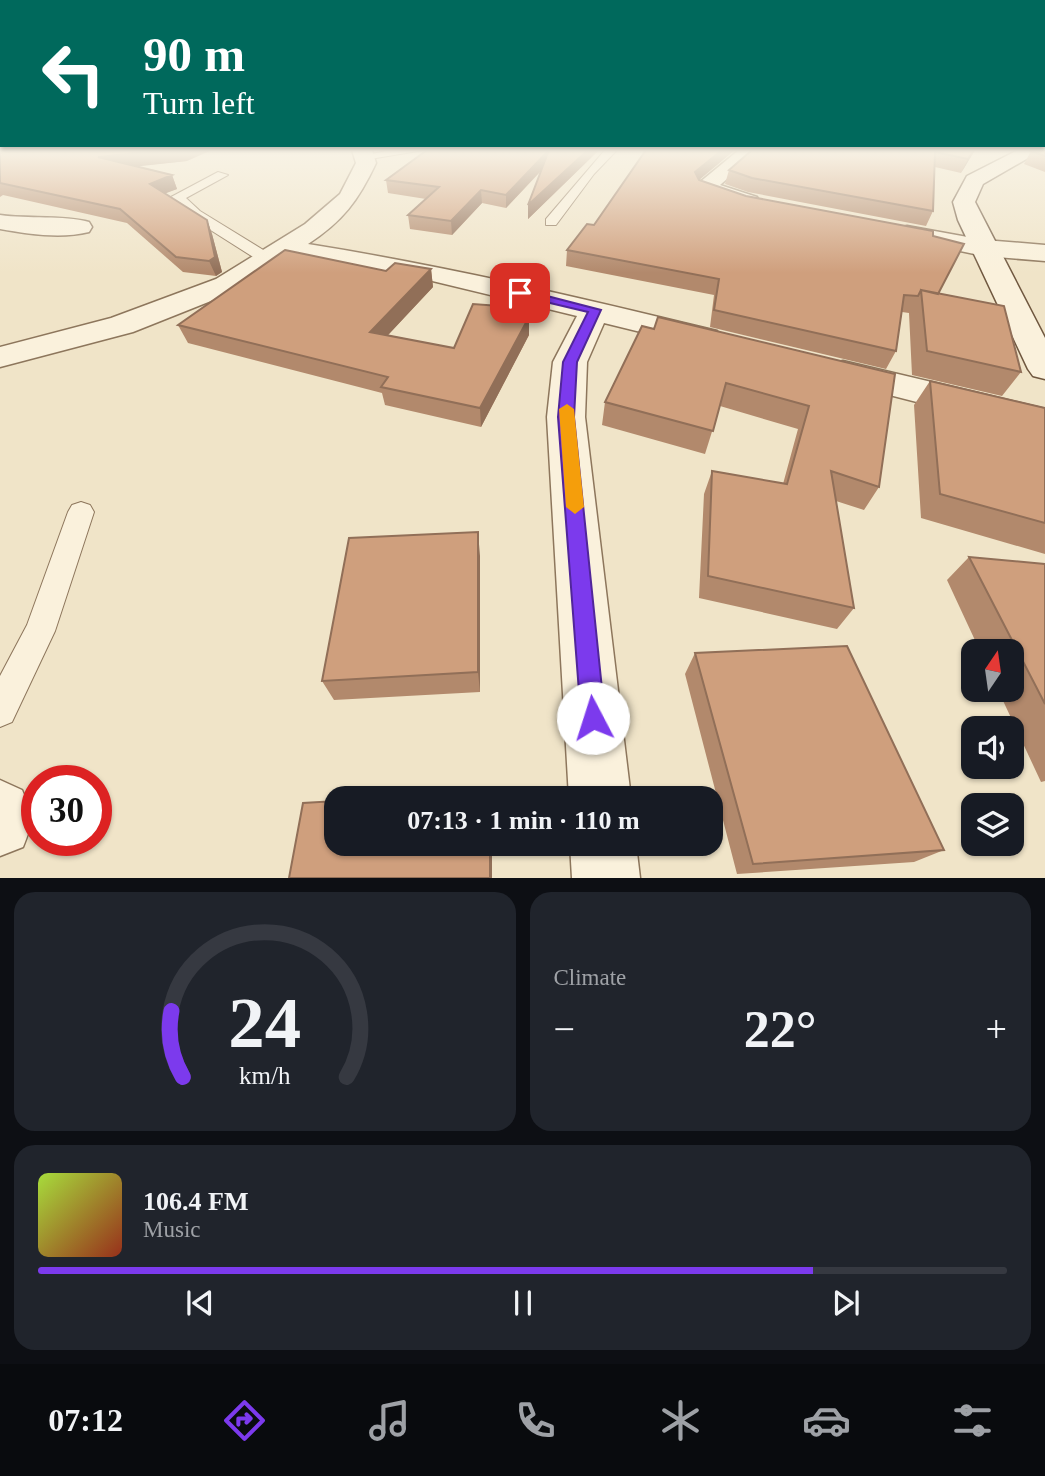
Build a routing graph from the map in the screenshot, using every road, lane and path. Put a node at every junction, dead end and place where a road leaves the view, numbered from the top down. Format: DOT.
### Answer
graph roads {
  1 [pos="190,191"];
  2 [pos="352,191"];
  3 [pos="575,191"];
  4 [pos="712,191"];
  5 [pos="967,191"];
  6 [pos="769,206"];
  7 [pos="0,222"];
  8 [pos="551,222"];
  9 [pos="80,227"];
  10 [pos="890,230"];
  11 [pos="984,248"];
  12 [pos="1045,253"];
  13 [pos="275,254"];
  14 [pos="595,310"];
  15 [pos="741,346"];
  16 [pos="0,357"];
  17 [pos="820,366"];
  18 [pos="1045,369"];
  19 [pos="1045,422"];
  20 [pos="81,512"];
  21 [pos="0,710"];
  22 [pos="599,786"];
  23 [pos="0,812"];
  24 [pos="0,824"];
  25 [pos="604,856"];
  26 [pos="606,877"];
  1 -- 13 [label="lane"];
  2 -- 13 [label="street"];
  3 -- 8 [label="lane"];
  4 -- 6 [label="street"];
  5 -- 11 [label="street"];
  7 -- 9 [label="street"];
  10 -- 11 [label="street"];
  11 -- 12 [label="street"];
  11 -- 18 [label="street"];
  13 -- 14 [label="street"];
  13 -- 16 [label="street"];
  14 -- 15 [label="street"];
  14 -- 22 [label="street"];
  17 -- 19 [label="street"];
  20 -- 21 [label="lane"];
  23 -- 24 [label="street"];
  25 -- 26 [label="street"];
}
